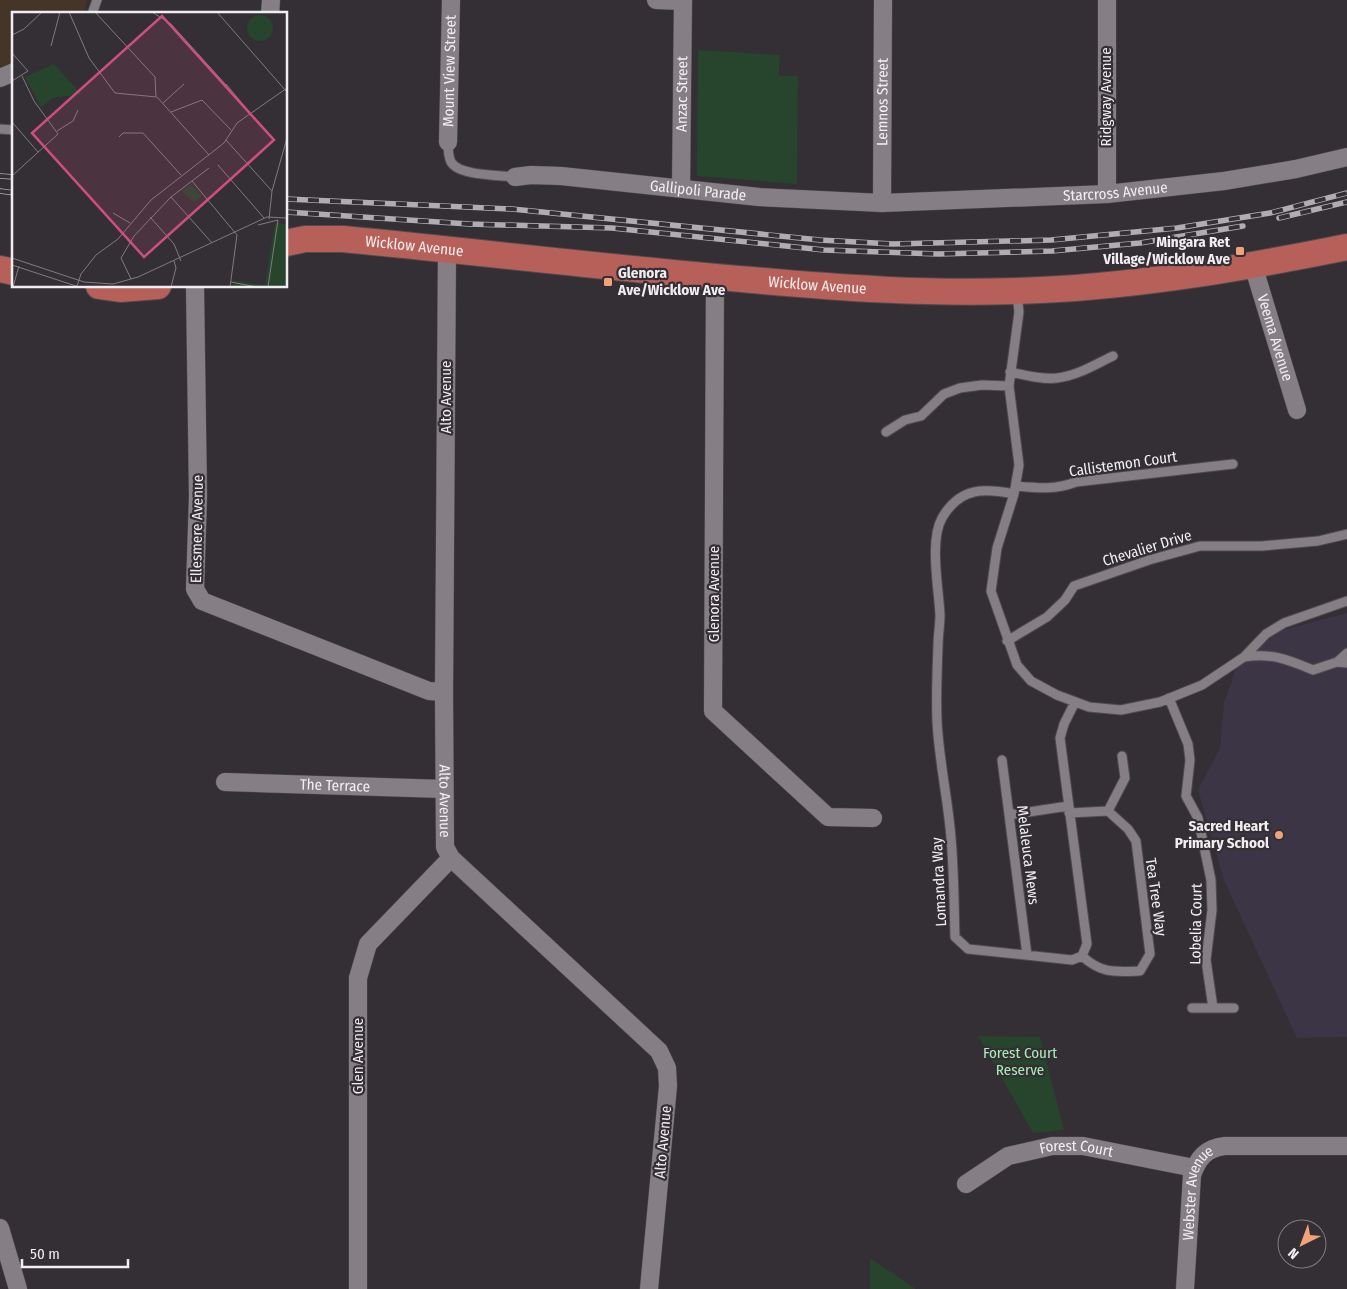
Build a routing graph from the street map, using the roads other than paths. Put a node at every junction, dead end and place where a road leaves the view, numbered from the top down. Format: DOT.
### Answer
graph roads {
  1 [pos="97,0"];
  2 [pos="451,0"];
  3 [pos="656,0"];
  4 [pos="683,0"];
  5 [pos="883,0"];
  6 [pos="1107,0"];
  7 [pos="93,12"];
  8 [pos="12,73"];
  9 [pos="0,78"];
  10 [pos="448,142"];
  11 [pos="1347,157"];
  12 [pos="515,177"];
  13 [pos="681,188"];
  14 [pos="1107,194"];
  15 [pos="882,203"];
  16 [pos="288,243"];
  17 [pos="1347,247"];
  18 [pos="447,249"];
  19 [pos="1254,265"];
  20 [pos="715,277"];
  21 [pos="195,288"];
  22 [pos="1017,291"];
  23 [pos="1113,356"];
  24 [pos="1010,372"];
  25 [pos="1009,386"];
  26 [pos="1298,410"];
  27 [pos="886,432"];
  28 [pos="1233,464"];
  29 [pos="1015,490"];
  30 [pos="1347,534"];
  31 [pos="1347,601"];
  32 [pos="1007,641"];
  33 [pos="1347,653"];
  34 [pos="1244,657"];
  35 [pos="1342,663"];
  36 [pos="444,692"];
  37 [pos="1169,698"];
  38 [pos="1075,702"];
  39 [pos="1122,756"];
  40 [pos="1002,760"];
  41 [pos="225,782"];
  42 [pos="444,788"];
  43 [pos="1069,809"];
  44 [pos="1108,811"];
  45 [pos="1009,815"];
  46 [pos="873,818"];
  47 [pos="451,858"];
  48 [pos="1027,955"];
  49 [pos="1082,956"];
  50 [pos="1192,1008"];
  51 [pos="1213,1008"];
  52 [pos="1234,1008"];
  53 [pos="1347,1146"];
  54 [pos="1194,1168"];
  55 [pos="966,1184"];
  56 [pos="0,1228"];
  57 [pos="18,1289"];
  58 [pos="358,1289"];
  59 [pos="649,1289"];
  60 [pos="1185,1289"];
  1 -- 7 [label="lane"];
  2 -- 10 [label="street, Mount View Street"];
  3 -- 4 [label="street"];
  4 -- 13 [label="street, Anzac Street"];
  5 -- 15 [label="street, Lemnos Street"];
  6 -- 14 [label="street, Ridgway Avenue"];
  8 -- 9 [label="street"];
  10 -- 12 [label="lane"];
  11 -- 14 [label="street, Starcross Avenue"];
  12 -- 13 [label="street, Gallipoli Parade"];
  13 -- 15 [label="street, Gallipoli Parade"];
  14 -- 15 [label="street, Starcross Avenue"];
  16 -- 18 [label="main road, Wicklow Avenue"];
  17 -- 19 [label="main road, Wicklow Avenue"];
  18 -- 20 [label="main road, Wicklow Avenue"];
  18 -- 36 [label="street, Alto Avenue"];
  19 -- 22 [label="main road, Wicklow Avenue"];
  19 -- 26 [label="street, Veema Avenue"];
  20 -- 22 [label="main road, Wicklow Avenue"];
  20 -- 46 [label="street, Glenora Avenue"];
  21 -- 36 [label="street, Ellesmere Avenue"];
  22 -- 24 [label="lane"];
  23 -- 24 [label="lane"];
  24 -- 25 [label="lane"];
  25 -- 27 [label="lane"];
  25 -- 29 [label="lane"];
  28 -- 29 [label="lane, Callistemon Court"];
  29 -- 32 [label="lane"];
  29 -- 48 [label="lane, Lomandra Way"];
  30 -- 32 [label="lane, Chevalier Drive"];
  31 -- 34 [label="lane"];
  32 -- 38 [label="lane"];
  33 -- 35 [label="lane"];
  34 -- 35 [label="lane"];
  34 -- 37 [label="lane"];
  36 -- 42 [label="street, Alto Avenue"];
  37 -- 38 [label="lane"];
  37 -- 51 [label="lane, Lobelia Court"];
  38 -- 43 [label="lane"];
  39 -- 44 [label="lane"];
  40 -- 45 [label="lane, Melaleuca Mews"];
  41 -- 42 [label="street, The Terrace"];
  42 -- 47 [label="street, Alto Avenue"];
  43 -- 44 [label="lane"];
  43 -- 45 [label="lane"];
  43 -- 49 [label="lane"];
  44 -- 49 [label="lane, Tea Tree Way"];
  45 -- 48 [label="lane, Melaleuca Mews"];
  47 -- 58 [label="street, Glen Avenue"];
  47 -- 59 [label="street, Alto Avenue"];
  48 -- 49 [label="lane, Lomandra Way"];
  50 -- 51 [label="lane"];
  51 -- 52 [label="lane"];
  53 -- 54 [label="street, Webster Avenue"];
  54 -- 55 [label="street, Forest Court"];
  54 -- 60 [label="street, Webster Avenue"];
  56 -- 57 [label="street"];
}
